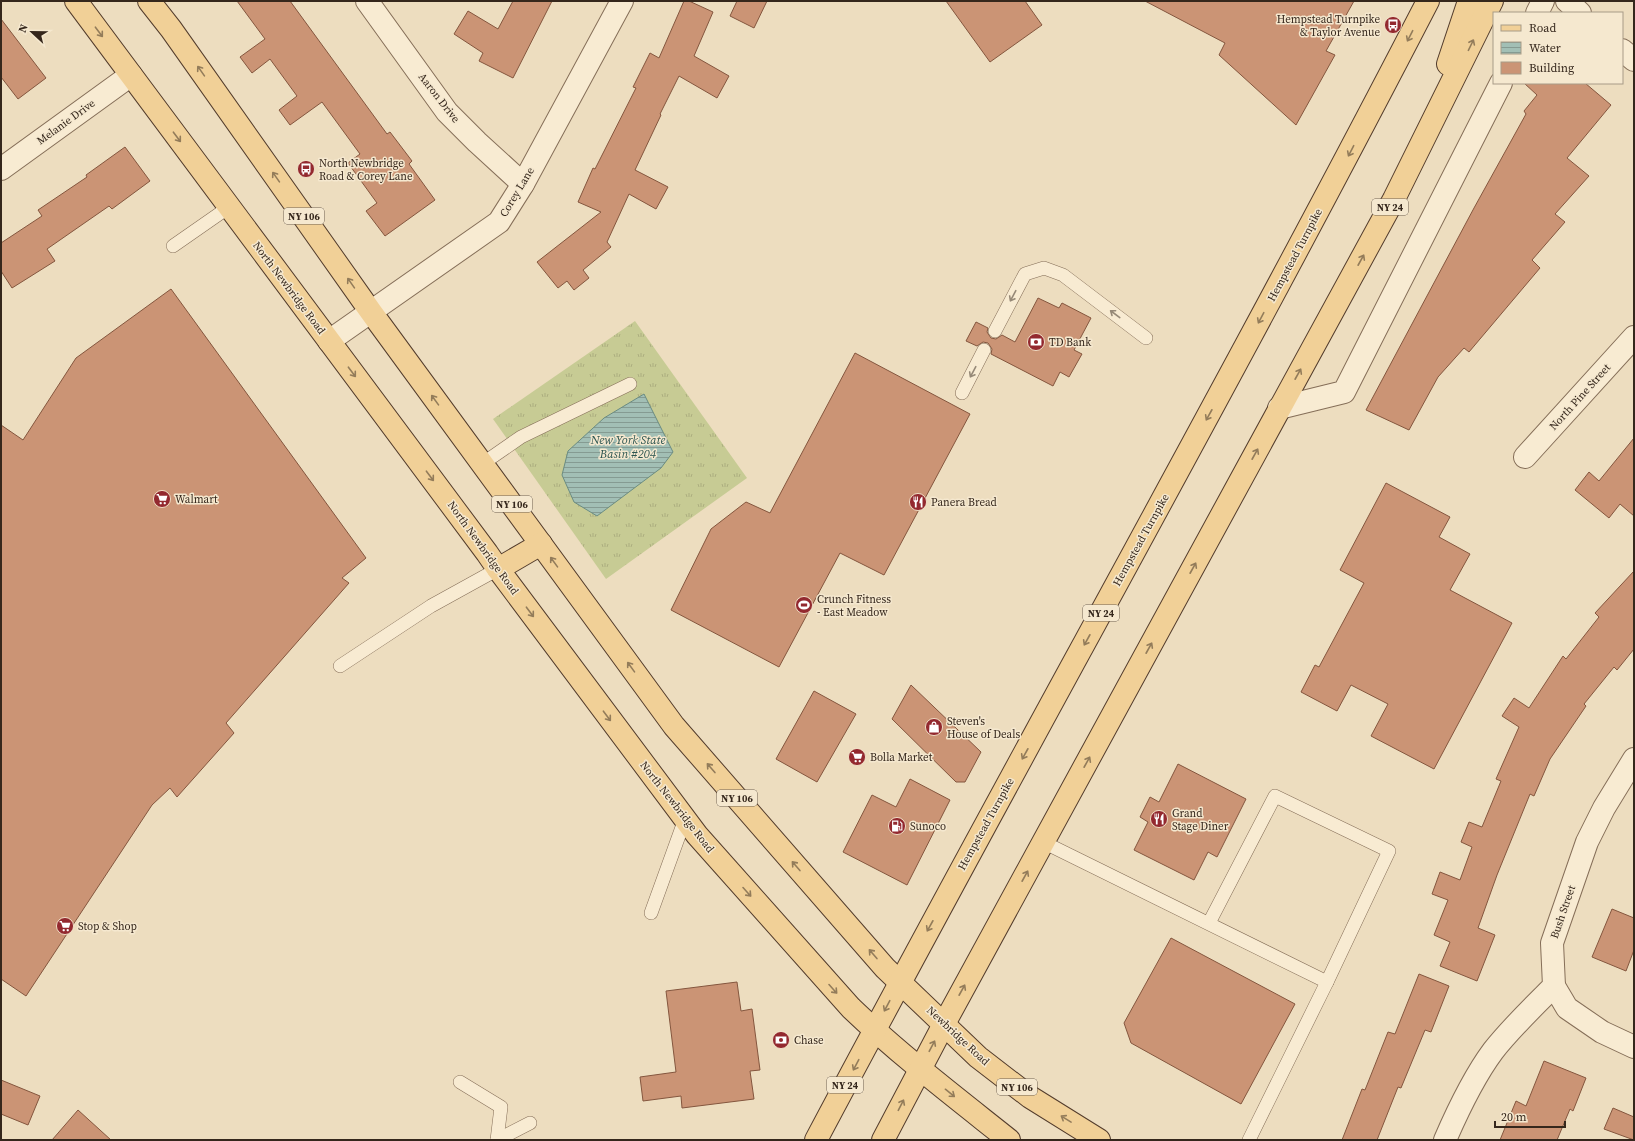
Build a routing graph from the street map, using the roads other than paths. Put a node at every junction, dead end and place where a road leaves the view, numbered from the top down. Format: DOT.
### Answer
graph roads {
  1 [pos="76,1"];
  2 [pos="149,1"];
  3 [pos="367,1"];
  4 [pos="622,1"];
  5 [pos="1428,1"];
  6 [pos="1470,1"];
  7 [pos="1492,1"];
  8 [pos="1543,1"];
  9 [pos="1567,1"];
  10 [pos="1538,12"];
  11 [pos="1579,12"];
  12 [pos="1623,51"];
  13 [pos="1634,60"];
  14 [pos="131,74"];
  15 [pos="1500,84"];
  16 [pos="1,169"];
  17 [pos="523,184"];
  18 [pos="1394,199"];
  19 [pos="229,207"];
  20 [pos="173,246"];
  21 [pos="371,312"];
  22 [pos="995,331"];
  23 [pos="1634,337"];
  24 [pos="1146,338"];
  25 [pos="329,341"];
  26 [pos="984,350"];
  27 [pos="630,384"];
  28 [pos="962,393"];
  29 [pos="1279,408"];
  30 [pos="1525,457"];
  31 [pos="482,464"];
  32 [pos="541,544"];
  33 [pos="498,569"];
  34 [pos="340,666"];
  35 [pos="1634,759"];
  36 [pos="685,819"];
  37 [pos="1043,842"];
  38 [pos="651,913"];
  39 [pos="1209,923"];
  40 [pos="900,981"];
  41 [pos="1327,982"];
  42 [pos="1554,986"];
  43 [pos="944,1024"];
  44 [pos="874,1030"];
  45 [pos="1634,1047"];
  46 [pos="920,1069"];
  47 [pos="460,1082"];
  48 [pos="530,1123"];
  49 [pos="497,1140"];
  50 [pos="816,1140"];
  51 [pos="883,1140"];
  52 [pos="1009,1140"];
  53 [pos="1099,1140"];
  54 [pos="1249,1140"];
  55 [pos="1445,1140"];
  1 -- 14 [label="main road, North Newbridge Road, one-way"];
  21 -- 2 [label="main road, NY 106, one-way"];
  3 -- 17 [label="street, Aaron Drive"];
  4 -- 17 [label="street, Corey Lane"];
  5 -- 40 [label="main road, Hempstead Turnpike / NY 24, one-way"];
  6 -- 18 [label="main road"];
  18 -- 7 [label="main road, NY 24, one-way"];
  8 -- 10 [label="street"];
  9 -- 11 [label="street"];
  12 -- 13 [label="street"];
  14 -- 16 [label="street, Melanie Drive"];
  14 -- 19 [label="main road, North Newbridge Road, one-way"];
  15 -- 29 [label="street"];
  17 -- 21 [label="street, Corey Lane"];
  29 -- 18 [label="main road, NY 24, one-way"];
  19 -- 20 [label="lane"];
  19 -- 25 [label="main road, North Newbridge Road"];
  21 -- 25 [label="street, Corey Lane"];
  31 -- 21 [label="main road, NY 106, one-way"];
  24 -- 22 [label="lane, one-way"];
  23 -- 30 [label="street, North Pine Street"];
  25 -- 33 [label="main road, North Newbridge Road, one-way"];
  26 -- 28 [label="lane, one-way"];
  27 -- 31 [label="lane"];
  37 -- 29 [label="main road, NY 24, one-way"];
  31 -- 32 [label="main road, NY 106"];
  32 -- 33 [label="main road"];
  40 -- 32 [label="main road, NY 106, one-way"];
  33 -- 34 [label="lane"];
  33 -- 36 [label="main road, North Newbridge Road, one-way"];
  35 -- 42 [label="street, Bush Street"];
  36 -- 38 [label="lane"];
  36 -- 44 [label="main road, North Newbridge Road, one-way"];
  37 -- 39 [label="lane"];
  43 -- 37 [label="main road, NY 24, one-way"];
  39 -- 41 [label="lane"];
  39 -- 41 [label="lane"];
  40 -- 43 [label="main road, Newbridge Road / NY 106"];
  40 -- 44 [label="main road, Hempstead Turnpike / NY 24, one-way"];
  41 -- 54 [label="lane"];
  42 -- 45 [label="street"];
  42 -- 55 [label="street"];
  46 -- 43 [label="main road, NY 24, one-way"];
  53 -- 43 [label="main road, Newbridge Road / NY 106, one-way"];
  44 -- 46 [label="main road, North Newbridge Road"];
  44 -- 50 [label="main road, Hempstead Turnpike / NY 24, one-way"];
  51 -- 46 [label="main road, NY 24, one-way"];
  46 -- 52 [label="main road, one-way"];
  47 -- 49 [label="lane"];
  48 -- 49 [label="lane"];
}
